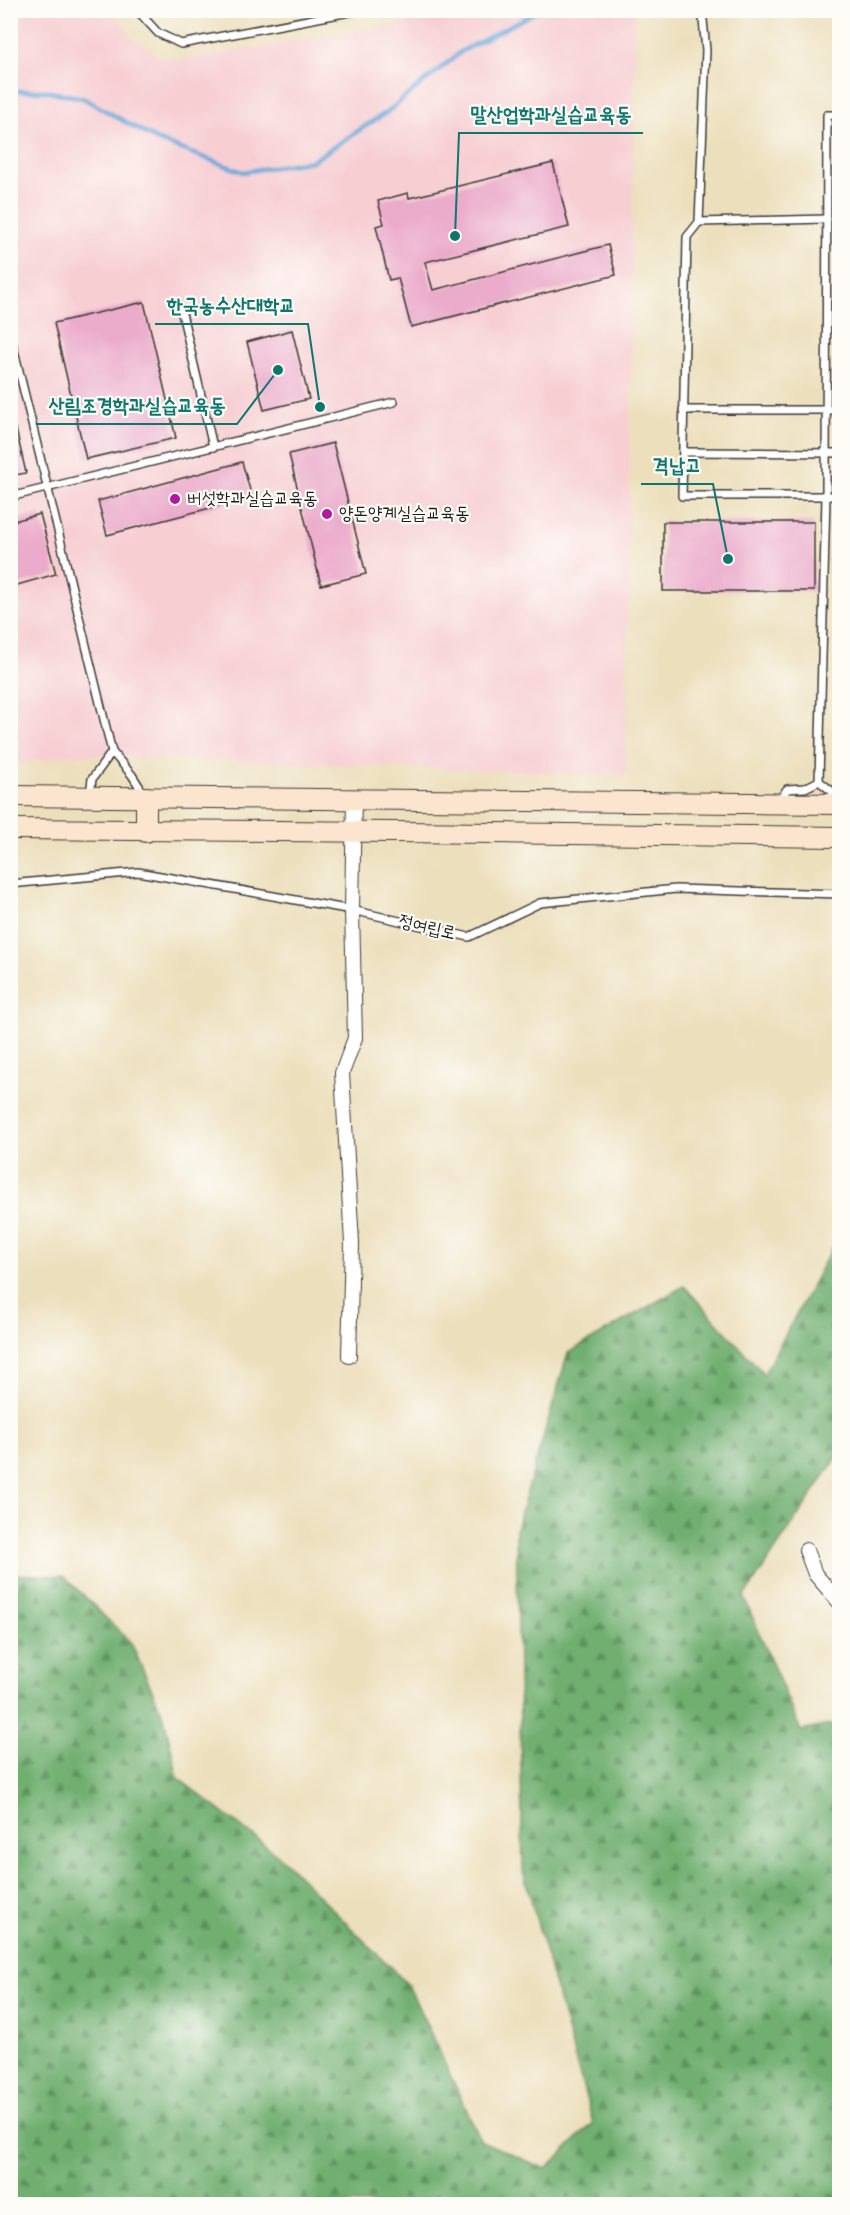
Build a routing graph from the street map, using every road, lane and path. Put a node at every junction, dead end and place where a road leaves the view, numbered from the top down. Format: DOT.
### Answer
graph roads {
  1 [pos="137,10"];
  2 [pos="360,10"];
  3 [pos="702,10"];
  4 [pos="840,115"];
  5 [pos="827,219"];
  6 [pos="699,222"];
  7 [pos="181,309"];
  8 [pos="10,334"];
  9 [pos="394,402"];
  10 [pos="683,410"];
  11 [pos="826,410"];
  12 [pos="840,410"];
  13 [pos="213,447"];
  14 [pos="682,452"];
  15 [pos="826,453"];
  16 [pos="840,453"];
  17 [pos="48,488"];
  18 [pos="826,496"];
  19 [pos="840,496"];
  20 [pos="10,497"];
  21 [pos="112,752"];
  22 [pos="819,781"];
  23 [pos="840,794"];
  24 [pos="10,796"];
  25 [pos="90,796"];
  26 [pos="146,797"];
  27 [pos="354,798"];
  28 [pos="779,802"];
  29 [pos="840,804"];
  30 [pos="10,830"];
  31 [pos="354,830"];
  32 [pos="146,832"];
  33 [pos="840,837"];
  34 [pos="10,884"];
  35 [pos="840,894"];
  36 [pos="352,910"];
  37 [pos="349,1356"];
  38 [pos="806,1550"];
  39 [pos="840,1603"];
  1 -- 2 [label="lane"];
  3 -- 6 [label="lane"];
  4 -- 5 [label="lane"];
  5 -- 6 [label="lane"];
  5 -- 11 [label="lane"];
  6 -- 10 [label="lane"];
  7 -- 13 [label="lane"];
  8 -- 17 [label="lane"];
  9 -- 13 [label="lane"];
  10 -- 11 [label="lane"];
  10 -- 14 [label="lane"];
  11 -- 12 [label="lane"];
  11 -- 15 [label="lane"];
  13 -- 17 [label="lane"];
  14 -- 15 [label="lane"];
  14 -- 18 [label="lane"];
  15 -- 16 [label="lane"];
  15 -- 18 [label="lane"];
  17 -- 20 [label="lane"];
  17 -- 21 [label="lane"];
  18 -- 19 [label="lane"];
  18 -- 22 [label="lane"];
  21 -- 25 [label="lane"];
  21 -- 26 [label="lane"];
  22 -- 23 [label="lane"];
  22 -- 28 [label="lane"];
  24 -- 25 [label="street"];
  25 -- 26 [label="street"];
  26 -- 27 [label="street"];
  26 -- 32 [label="street"];
  27 -- 28 [label="street"];
  27 -- 31 [label="street"];
  28 -- 29 [label="street"];
  30 -- 32 [label="street"];
  31 -- 32 [label="street"];
  31 -- 33 [label="street"];
  31 -- 36 [label="street"];
  34 -- 36 [label="lane, 정여립로"];
  35 -- 36 [label="lane, 정여립로"];
  36 -- 37 [label="street"];
  38 -- 39 [label="street"];
}
